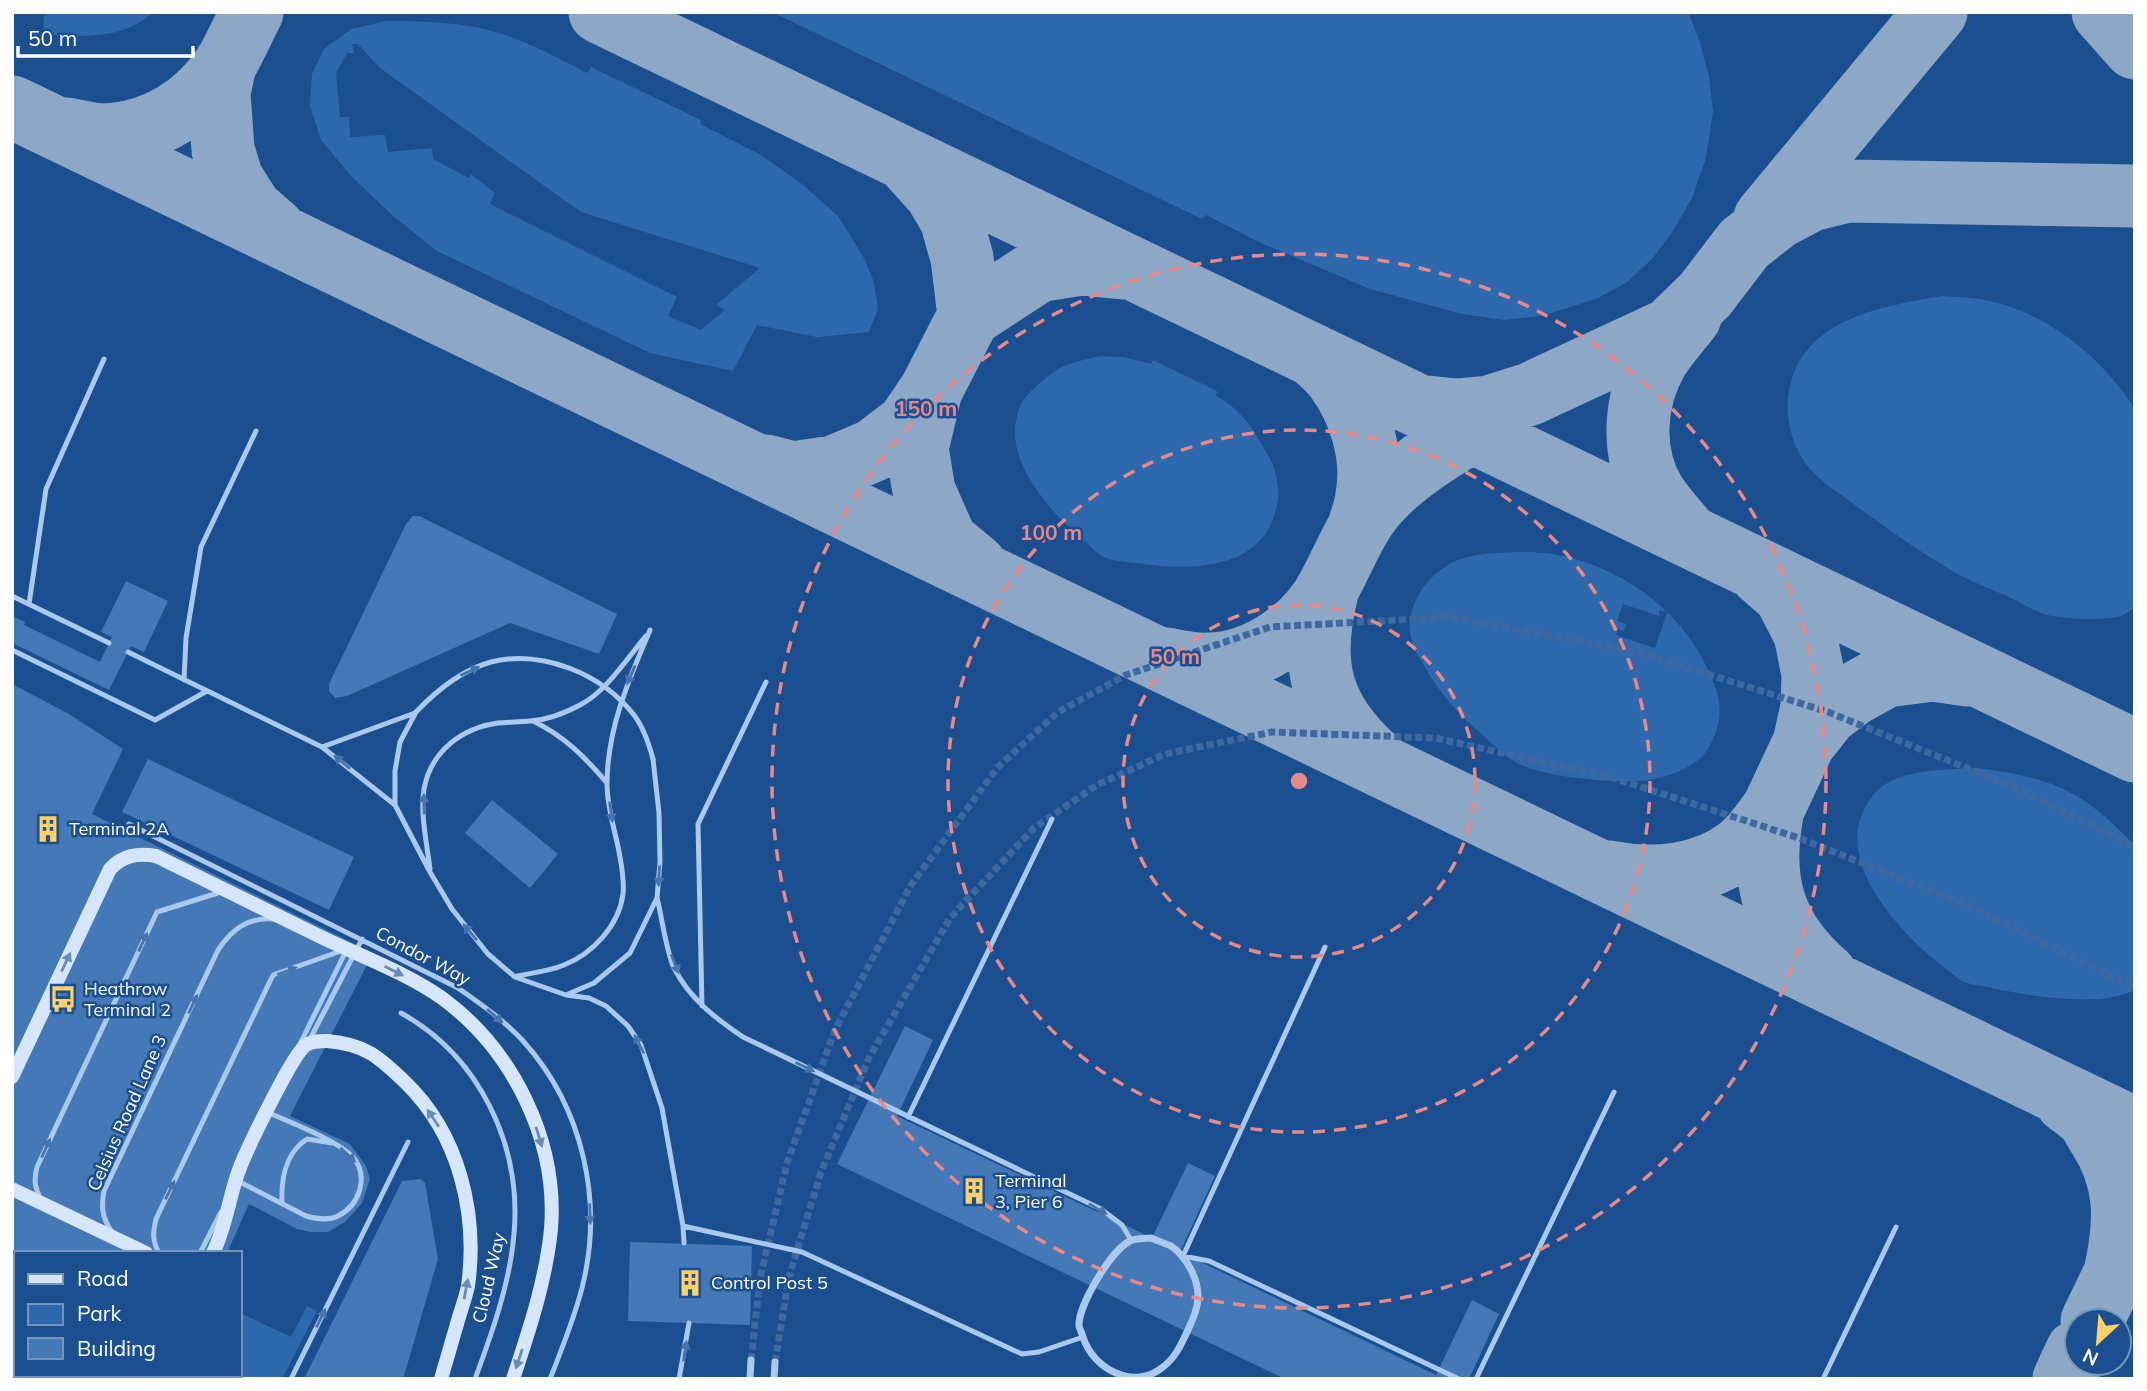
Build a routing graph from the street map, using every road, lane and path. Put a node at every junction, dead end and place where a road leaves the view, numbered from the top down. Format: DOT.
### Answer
graph roads {
  1 [pos="104,359"];
  2 [pos="256,431"];
  3 [pos="12,596"];
  4 [pos="29,604"];
  5 [pos="110,643"];
  6 [pos="12,650"];
  7 [pos="128,652"];
  8 [pos="184,680"];
  9 [pos="766,682"];
  10 [pos="207,691"];
  11 [pos="416,712"];
  12 [pos="533,721"];
  13 [pos="322,747"];
  14 [pos="607,783"];
  15 [pos="395,805"];
  16 [pos="1052,819"];
  17 [pos="129,824"];
  18 [pos="430,872"];
  19 [pos="226,890"];
  20 [pos="657,898"];
  21 [pos="322,937"];
  22 [pos="362,939"];
  23 [pos="1325,947"];
  24 [pos="348,949"];
  25 [pos="516,977"];
  26 [pos="565,996"];
  27 [pos="702,1006"];
  28 [pos="401,1013"];
  29 [pos="288,1069"];
  30 [pos="12,1077"];
  31 [pos="1614,1092"];
  32 [pos="267,1112"];
  33 [pos="908,1117"];
  34 [pos="408,1142"];
  35 [pos="332,1143"];
  36 [pos="236,1180"];
  37 [pos="12,1189"];
  38 [pos="282,1203"];
  39 [pos="51,1208"];
  40 [pos="683,1226"];
  41 [pos="1896,1227"];
  42 [pos="1131,1240"];
  43 [pos="121,1241"];
  44 [pos="684,1243"];
  45 [pos="142,1251"];
  46 [pos="158,1251"];
  47 [pos="201,1251"];
  48 [pos="214,1251"];
  49 [pos="1183,1256"];
  50 [pos="689,1323"];
  51 [pos="1083,1337"];
  52 [pos="751,1360"];
  53 [pos="1095,1360"];
  54 [pos="775,1362"];
  55 [pos="1162,1368"];
  56 [pos="291,1379"];
  57 [pos="441,1379"];
  58 [pos="475,1379"];
  59 [pos="513,1379"];
  60 [pos="550,1379"];
  61 [pos="679,1379"];
  62 [pos="750,1379"];
  63 [pos="774,1379"];
  64 [pos="1109,1379"];
  65 [pos="1158,1379"];
  66 [pos="1459,1379"];
  67 [pos="1476,1379"];
  68 [pos="1823,1379"];
  1 -- 4 [label="lane"];
  2 -- 8 [label="lane"];
  3 -- 4 [label="lane"];
  4 -- 5 [label="lane"];
  6 -- 10 [label="lane"];
  7 -- 8 [label="lane"];
  8 -- 10 [label="lane"];
  9 -- 27 [label="lane"];
  10 -- 13 [label="lane"];
  11 -- 13 [label="lane"];
  11 -- 15 [label="lane"];
  11 -- 20 [label="lane, one-way, bridge"];
  12 -- 14 [label="lane"];
  12 -- 14 [label="lane, one-way"];
  18 -- 12 [label="lane, one-way"];
  15 -- 13 [label="lane, one-way"];
  14 -- 25 [label="lane, one-way"];
  15 -- 18 [label="lane"];
  16 -- 33 [label="lane"];
  17 -- 22 [label="lane, Condor Way"];
  25 -- 18 [label="lane, one-way"];
  19 -- 21 [label="street, bridge"];
  30 -- 19 [label="street, one-way, bridge"];
  39 -- 19 [label="lane, one-way, bridge"];
  20 -- 26 [label="lane"];
  20 -- 27 [label="lane, one-way"];
  21 -- 24 [label="street, bridge"];
  43 -- 21 [label="lane, Celsius Road Lane 3, one-way, bridge"];
  22 -- 47 [label="lane"];
  22 -- 60 [label="lane, Condor Way, one-way"];
  23 -- 49 [label="lane"];
  24 -- 29 [label="lane, bridge"];
  46 -- 24 [label="lane, one-way"];
  24 -- 59 [label="street, one-way, bridge"];
  25 -- 26 [label="lane"];
  40 -- 26 [label="lane, one-way"];
  27 -- 33 [label="lane, one-way"];
  28 -- 58 [label="lane, Cloud Way"];
  29 -- 32 [label="street, bridge"];
  57 -- 29 [label="street, one-way, bridge"];
  31 -- 67 [label="lane"];
  32 -- 35 [label="lane, bridge"];
  32 -- 36 [label="street, bridge"];
  33 -- 42 [label="lane, one-way"];
  56 -- 34 [label="lane, one-way"];
  35 -- 38 [label="lane"];
  35 -- 38 [label="lane, one-way, bridge"];
  36 -- 38 [label="lane, bridge"];
  36 -- 48 [label="street, bridge"];
  37 -- 39 [label="street, bridge"];
  39 -- 43 [label="street, bridge"];
  40 -- 44 [label="lane"];
  40 -- 51 [label="lane"];
  41 -- 68 [label="lane"];
  42 -- 49 [label="street"];
  42 -- 51 [label="street"];
  43 -- 45 [label="street, bridge"];
  49 -- 55 [label="street"];
  49 -- 66 [label="lane"];
  61 -- 50 [label="lane, one-way"];
  51 -- 53 [label="street"];
  52 -- 62 [label="street"];
  53 -- 55 [label="street"];
  53 -- 64 [label="street"];
  54 -- 63 [label="street"];
  55 -- 65 [label="street"];
}
